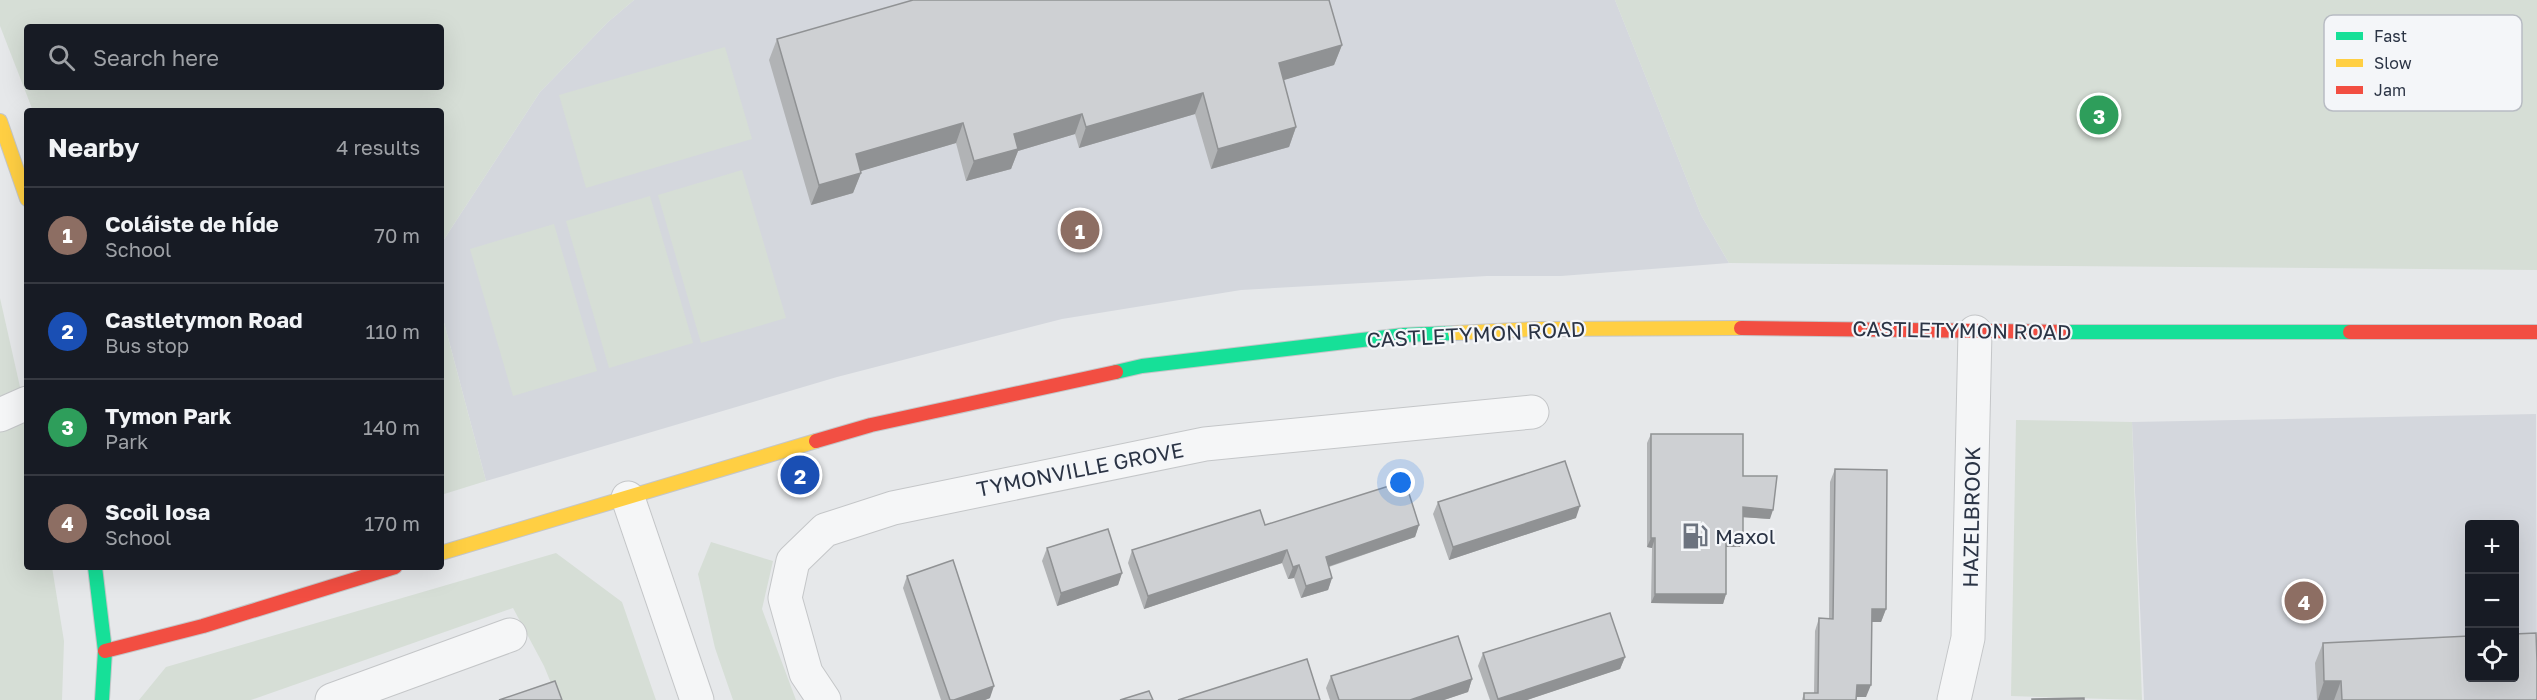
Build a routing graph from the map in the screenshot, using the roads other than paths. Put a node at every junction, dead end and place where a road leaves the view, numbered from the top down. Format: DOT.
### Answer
graph roads {
  1 [pos="0,121"];
  2 [pos="24,190"];
  3 [pos="1975,332"];
  4 [pos="2537,332"];
  5 [pos="24,405"];
  6 [pos="1532,412"];
  7 [pos="0,415"];
  8 [pos="628,498"];
  9 [pos="444,552"];
  10 [pos="94,570"];
  11 [pos="384,570"];
  12 [pos="510,635"];
  13 [pos="105,651"];
  14 [pos="102,700"];
  15 [pos="332,700"];
  16 [pos="697,700"];
  17 [pos="824,700"];
  18 [pos="1954,700"];
  1 -- 2 [label="street"];
  3 -- 4 [label="street, CASTLETYMON ROAD"];
  3 -- 8 [label="street, CASTLETYMON ROAD"];
  3 -- 18 [label="street, HAZELBROOK"];
  5 -- 7 [label="street"];
  6 -- 17 [label="street, TYMONVILLE GROVE"];
  8 -- 9 [label="street, CASTLETYMON ROAD"];
  8 -- 16 [label="street"];
  10 -- 13 [label="street"];
  11 -- 13 [label="street"];
  12 -- 15 [label="street"];
  13 -- 14 [label="street"];
}
